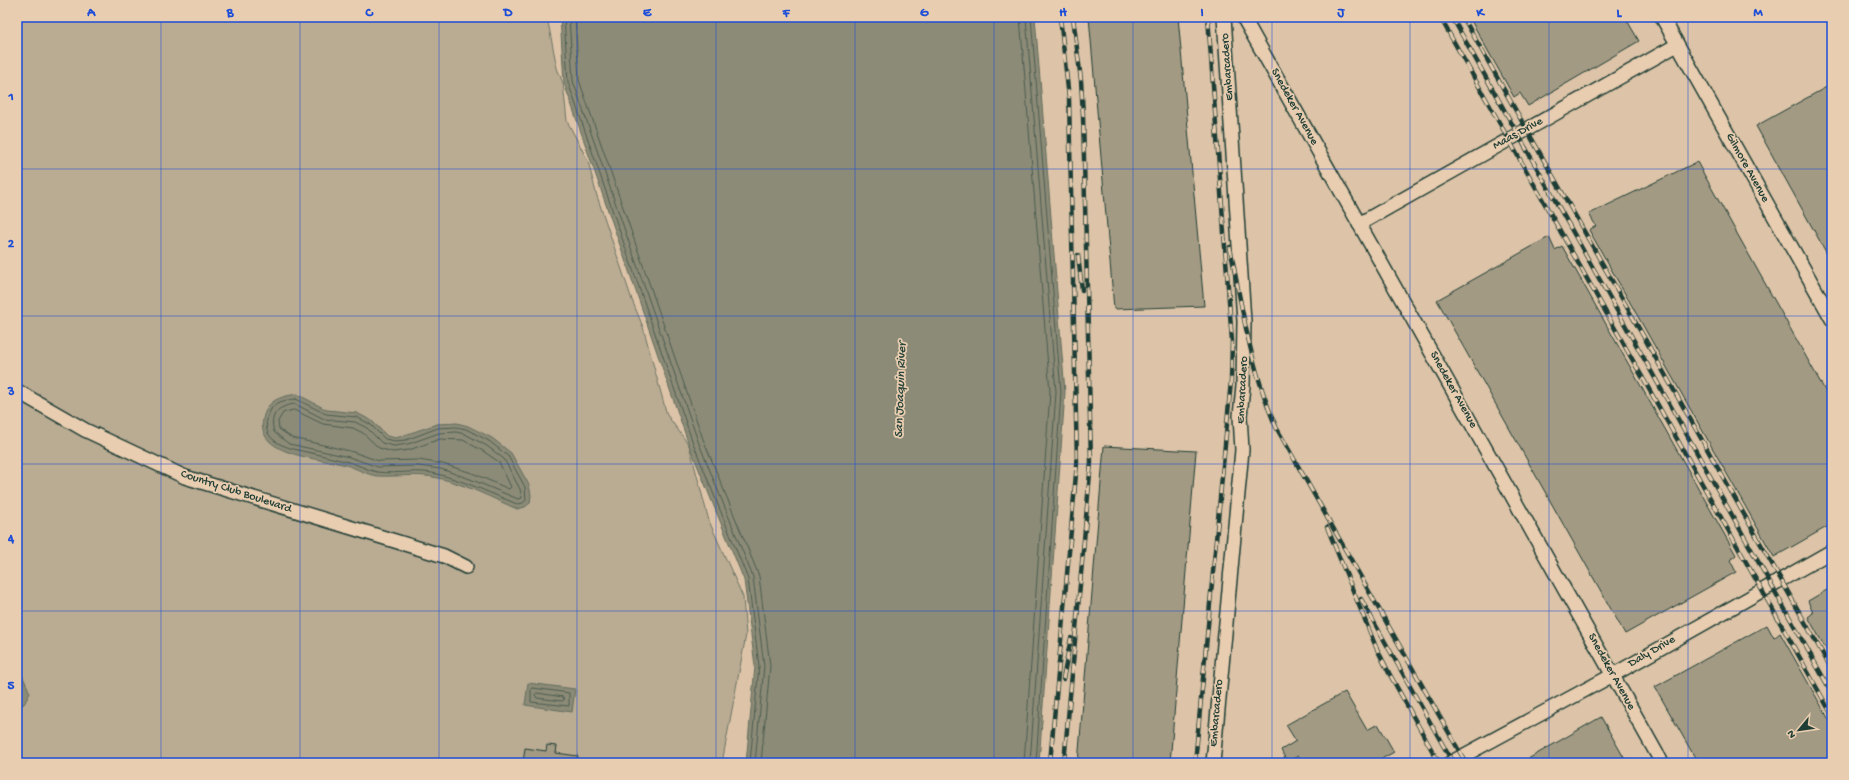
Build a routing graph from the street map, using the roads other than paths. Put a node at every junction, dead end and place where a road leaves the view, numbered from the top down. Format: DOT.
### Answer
graph roads {
  1 [pos="1224,17"];
  2 [pos="1243,17"];
  3 [pos="1662,17"];
  4 [pos="1677,45"];
  5 [pos="1359,224"];
  6 [pos="1832,319"];
  7 [pos="17,391"];
  8 [pos="1832,551"];
  9 [pos="466,567"];
  10 [pos="1613,675"];
  11 [pos="1213,763"];
  12 [pos="1450,763"];
  13 [pos="1662,763"];
  1 -- 11 [label="street, Embarcadero"];
  2 -- 5 [label="street, Snedeker Avenue"];
  3 -- 4 [label="street, Gilmore Avenue"];
  4 -- 5 [label="street, Maas Drive"];
  4 -- 6 [label="street, Gilmore Avenue"];
  5 -- 10 [label="street, Snedeker Avenue"];
  7 -- 9 [label="street, Country Club Boulevard"];
  8 -- 10 [label="street, Daly Drive"];
  10 -- 12 [label="street, Daly Drive"];
  10 -- 13 [label="street, Snedeker Avenue"];
}
